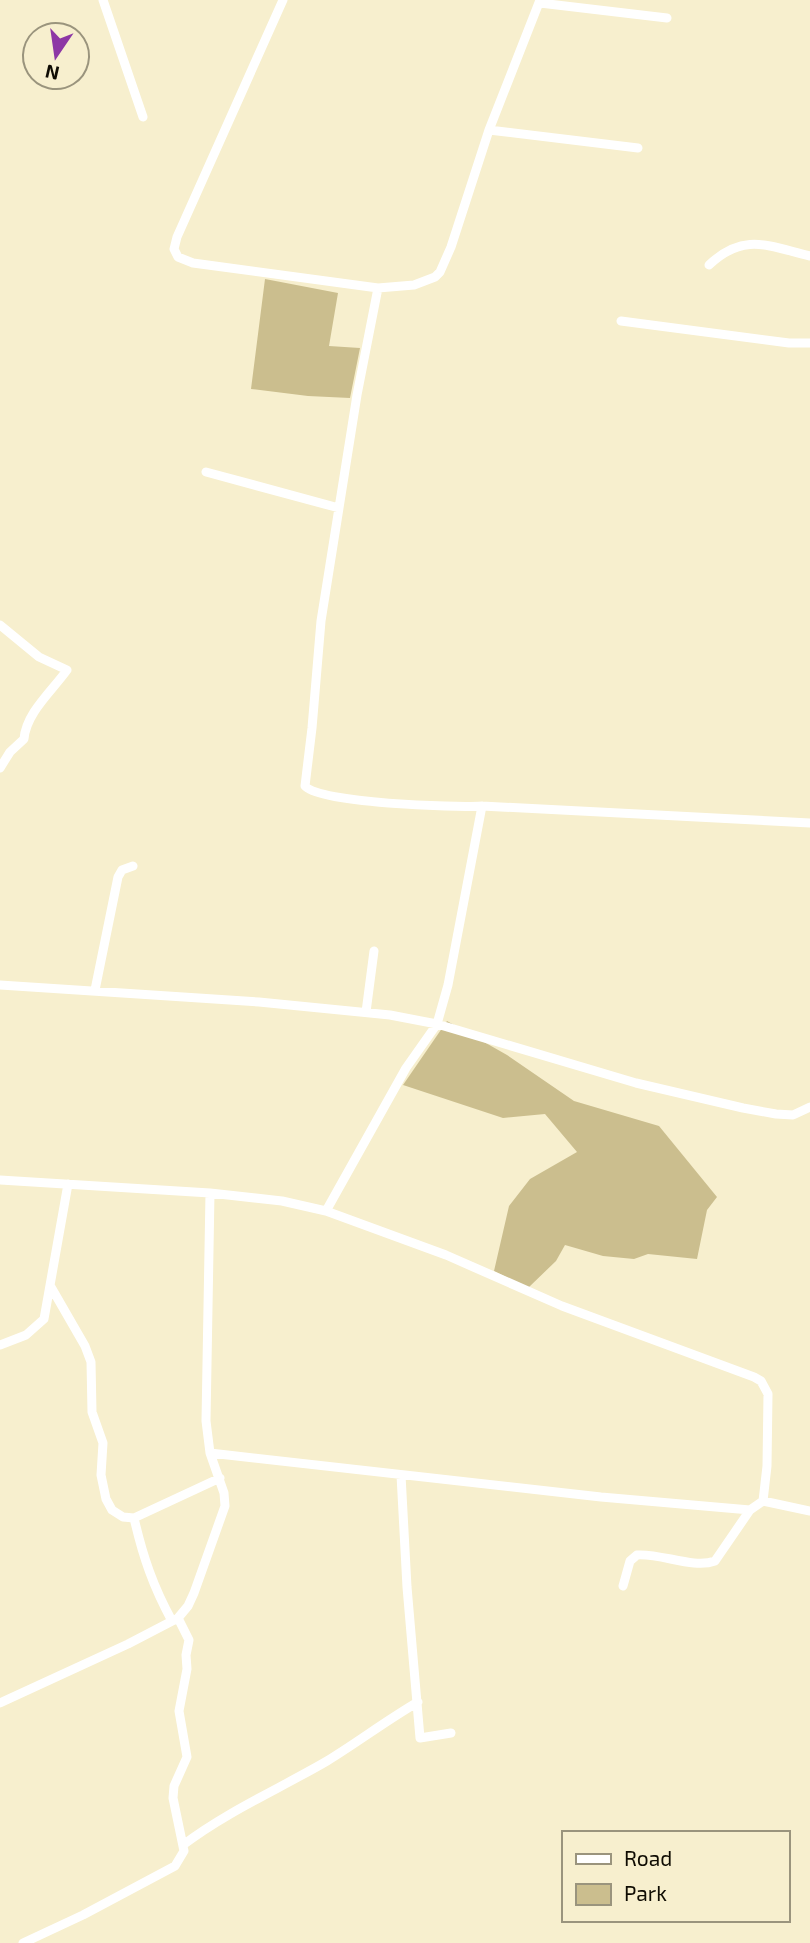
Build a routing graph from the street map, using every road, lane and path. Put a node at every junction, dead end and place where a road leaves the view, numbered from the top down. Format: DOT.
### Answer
graph roads {
  1 [pos="103,0"];
  2 [pos="283,0"];
  3 [pos="540,1"];
  4 [pos="667,18"];
  5 [pos="143,117"];
  6 [pos="489,130"];
  7 [pos="638,148"];
  8 [pos="810,256"];
  9 [pos="709,265"];
  10 [pos="378,288"];
  11 [pos="621,321"];
  12 [pos="810,343"];
  13 [pos="206,472"];
  14 [pos="339,508"];
  15 [pos="0,625"];
  16 [pos="0,768"];
  17 [pos="482,806"];
  18 [pos="810,823"];
  19 [pos="133,866"];
  20 [pos="374,951"];
  21 [pos="0,985"];
  22 [pos="95,990"];
  23 [pos="366,1012"];
  24 [pos="437,1024"];
  25 [pos="810,1107"];
  26 [pos="0,1181"];
  27 [pos="68,1184"];
  28 [pos="210,1193"];
  29 [pos="326,1210"];
  30 [pos="51,1287"];
  31 [pos="0,1345"];
  32 [pos="210,1453"];
  33 [pos="401,1475"];
  34 [pos="220,1478"];
  35 [pos="763,1501"];
  36 [pos="750,1510"];
  37 [pos="810,1511"];
  38 [pos="134,1518"];
  39 [pos="623,1586"];
  40 [pos="175,1620"];
  41 [pos="418,1702"];
  42 [pos="0,1703"];
  43 [pos="452,1734"];
  44 [pos="183,1845"];
  45 [pos="23,1943"];
  1 -- 5 [label="street"];
  2 -- 10 [label="street"];
  3 -- 4 [label="street"];
  3 -- 6 [label="street"];
  6 -- 7 [label="street"];
  6 -- 10 [label="street"];
  8 -- 9 [label="street"];
  10 -- 14 [label="street"];
  11 -- 12 [label="street"];
  13 -- 14 [label="street"];
  14 -- 17 [label="street"];
  15 -- 16 [label="street"];
  17 -- 18 [label="street"];
  17 -- 24 [label="street"];
  19 -- 22 [label="street"];
  20 -- 23 [label="street"];
  21 -- 22 [label="street"];
  22 -- 23 [label="street"];
  23 -- 24 [label="street"];
  24 -- 25 [label="street"];
  24 -- 29 [label="street"];
  26 -- 27 [label="street"];
  27 -- 28 [label="street"];
  27 -- 30 [label="street"];
  28 -- 29 [label="street"];
  28 -- 32 [label="street"];
  29 -- 35 [label="street"];
  30 -- 31 [label="street"];
  30 -- 38 [label="street"];
  32 -- 33 [label="street"];
  32 -- 34 [label="street"];
  33 -- 36 [label="street"];
  33 -- 41 [label="street"];
  34 -- 38 [label="street"];
  34 -- 40 [label="street"];
  35 -- 36 [label="street"];
  35 -- 37 [label="street"];
  36 -- 39 [label="street"];
  38 -- 40 [label="street"];
  40 -- 42 [label="street"];
  40 -- 44 [label="street"];
  41 -- 43 [label="street"];
  41 -- 44 [label="street"];
  44 -- 45 [label="street"];
}
